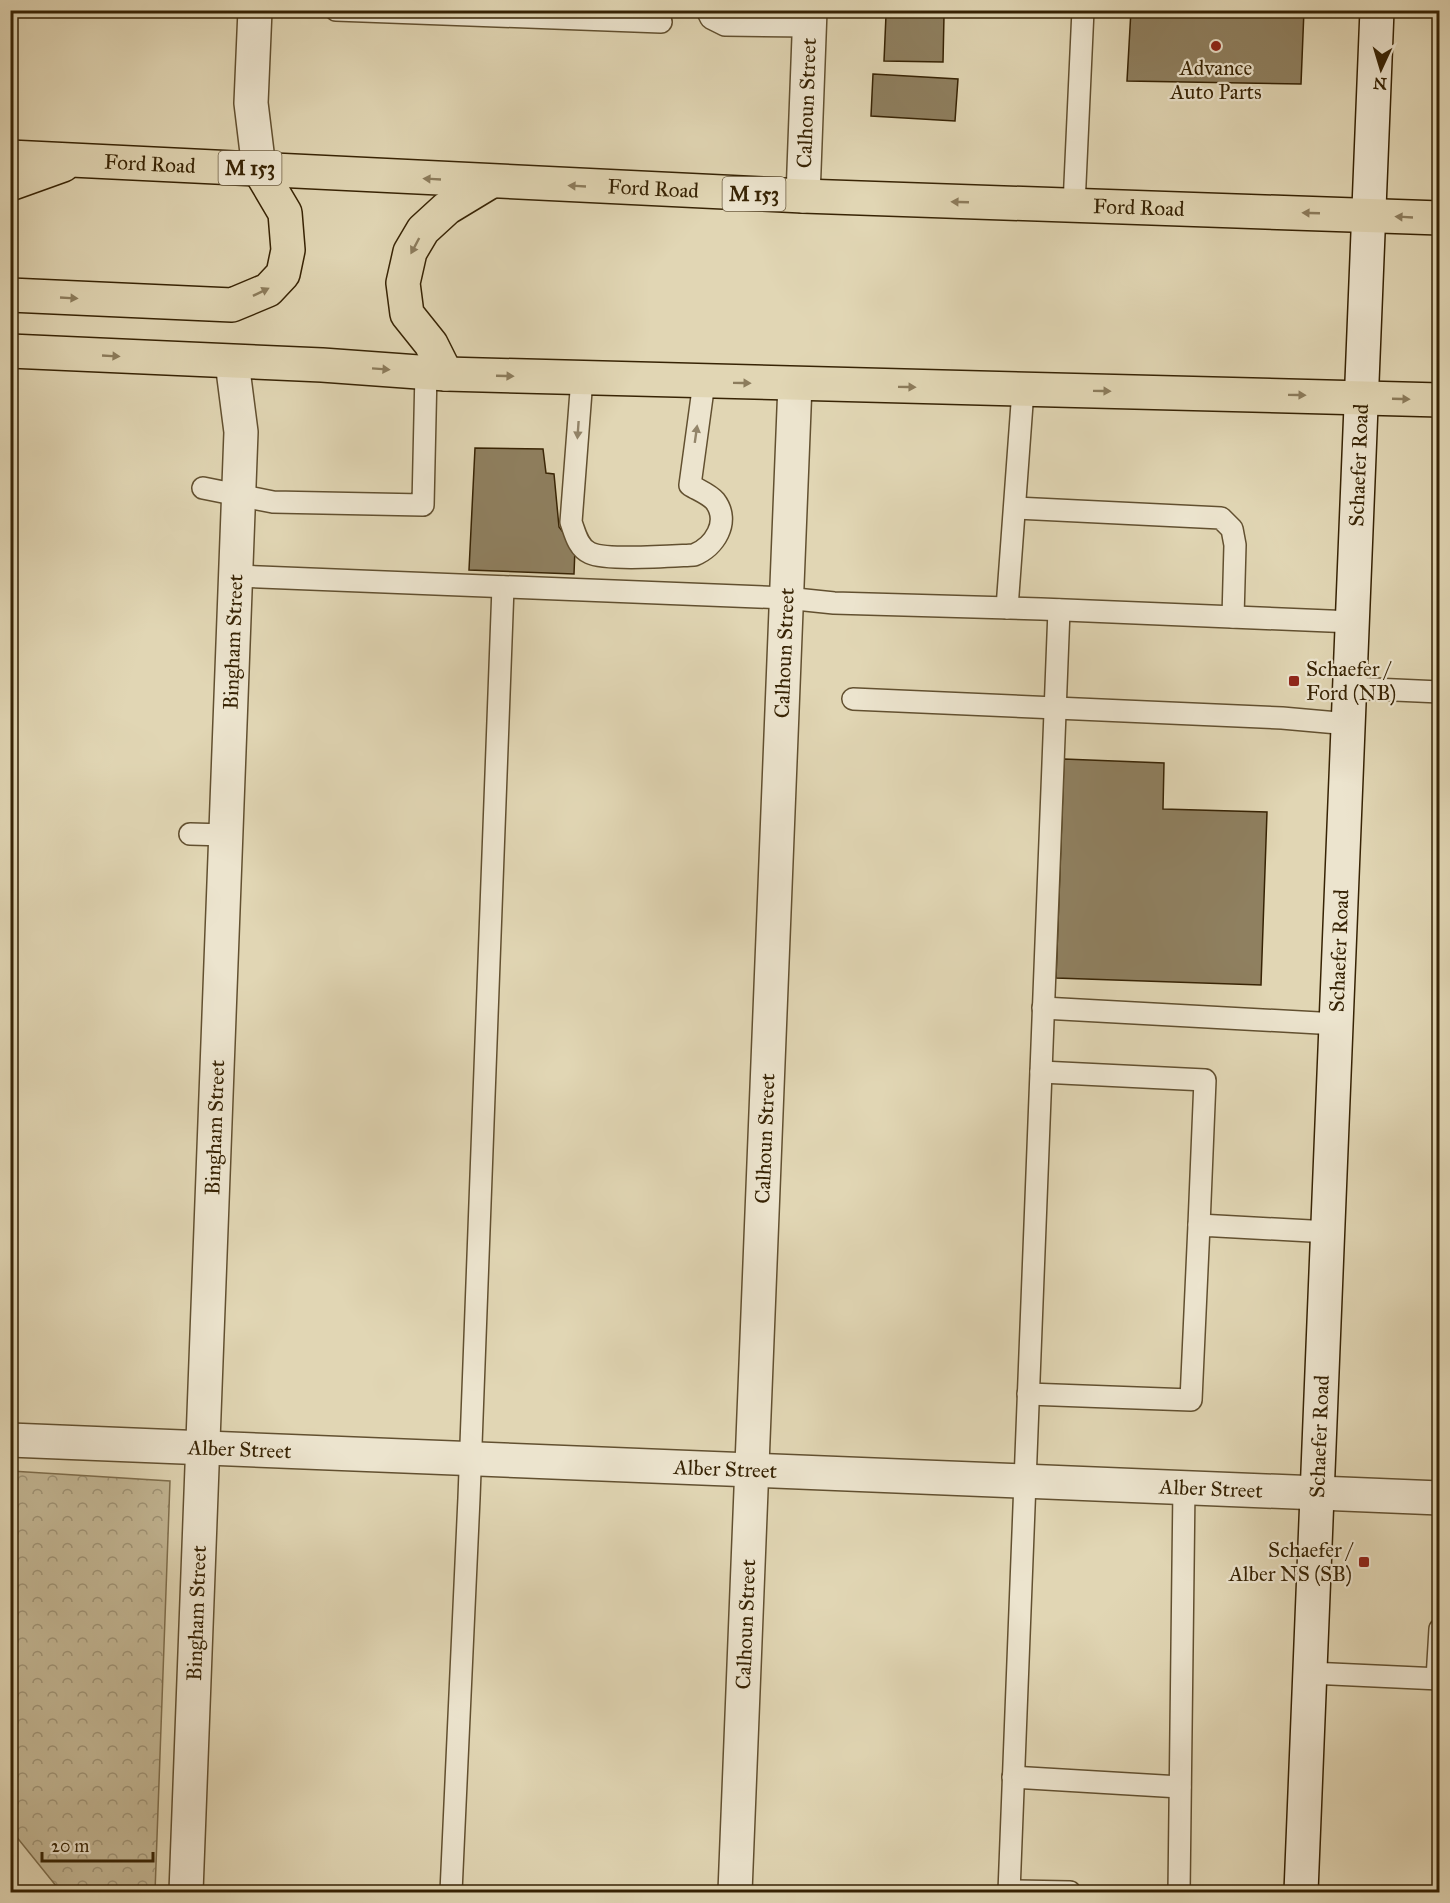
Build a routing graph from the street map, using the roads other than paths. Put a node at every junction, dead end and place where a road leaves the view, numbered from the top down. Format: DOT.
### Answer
graph roads {
  1 [pos="255,10"];
  2 [pos="336,10"];
  3 [pos="707,10"];
  4 [pos="1083,10"];
  5 [pos="1377,10"];
  6 [pos="809,18"];
  7 [pos="661,22"];
  8 [pos="10,157"];
  9 [pos="76,160"];
  10 [pos="259,169"];
  11 [pos="490,182"];
  12 [pos="10,184"];
  13 [pos="803,196"];
  14 [pos="1074,205"];
  15 [pos="1369,215"];
  16 [pos="1440,218"];
  17 [pos="10,295"];
  18 [pos="10,351"];
  19 [pos="232,362"];
  20 [pos="436,373"];
  21 [pos="582,378"];
  22 [pos="704,382"];
  23 [pos="795,384"];
  24 [pos="1023,390"];
  25 [pos="1362,397"];
  26 [pos="1440,400"];
  27 [pos="203,488"];
  28 [pos="238,495"];
  29 [pos="1015,508"];
  30 [pos="236,576"];
  31 [pos="503,586"];
  32 [pos="786,598"];
  33 [pos="1007,608"];
  34 [pos="1059,610"];
  35 [pos="1233,617"];
  36 [pos="1353,622"];
  37 [pos="1351,688"];
  38 [pos="1440,692"];
  39 [pos="853,699"];
  40 [pos="1055,707"];
  41 [pos="1350,724"];
  42 [pos="190,834"];
  43 [pos="227,835"];
  44 [pos="1043,1008"];
  45 [pos="1337,1024"];
  46 [pos="1041,1072"];
  47 [pos="1199,1226"];
  48 [pos="1329,1232"];
  49 [pos="1028,1394"];
  50 [pos="10,1440"];
  51 [pos="204,1448"];
  52 [pos="470,1458"];
  53 [pos="752,1470"];
  54 [pos="1025,1481"];
  55 [pos="1184,1487"];
  56 [pos="1318,1492"];
  57 [pos="1440,1498"];
  58 [pos="1440,1629"];
  59 [pos="1310,1673"];
  60 [pos="1438,1679"];
  61 [pos="1013,1777"];
  62 [pos="1180,1787"];
  63 [pos="1009,1892"];
  64 [pos="186,1893"];
  65 [pos="451,1893"];
  66 [pos="735,1893"];
  67 [pos="1070,1893"];
  68 [pos="1179,1893"];
  69 [pos="1301,1893"];
  1 -- 10 [label="street"];
  2 -- 7 [label="lane"];
  3 -- 6 [label="lane"];
  4 -- 14 [label="lane"];
  5 -- 15 [label="street, Schaefer Road"];
  6 -- 13 [label="street, Calhoun Street"];
  8 -- 9 [label="main road, Ford Road / M 153"];
  9 -- 10 [label="main road, Ford Road / M 153"];
  9 -- 12 [label="main road"];
  11 -- 10 [label="main road, Ford Road / M 153, one-way"];
  17 -- 10 [label="main road, one-way"];
  13 -- 11 [label="main road, Ford Road / M 153, one-way"];
  11 -- 20 [label="main road, one-way"];
  14 -- 13 [label="main road, Ford Road / M 153, one-way"];
  15 -- 14 [label="main road, Ford Road / M 153, one-way"];
  16 -- 15 [label="main road, Ford Road / M 153, one-way"];
  15 -- 25 [label="street, Schaefer Road"];
  18 -- 19 [label="main road, one-way"];
  19 -- 20 [label="main road, one-way"];
  19 -- 28 [label="street, Bingham Street"];
  20 -- 21 [label="main road, one-way"];
  20 -- 28 [label="lane"];
  21 -- 22 [label="main road"];
  21 -- 22 [label="lane, one-way"];
  22 -- 23 [label="main road, one-way"];
  23 -- 24 [label="main road, one-way"];
  23 -- 32 [label="street, Calhoun Street"];
  24 -- 25 [label="main road, one-way"];
  24 -- 29 [label="lane"];
  25 -- 26 [label="main road, one-way"];
  25 -- 36 [label="street, Schaefer Road"];
  27 -- 28 [label="lane"];
  28 -- 30 [label="street, Bingham Street"];
  29 -- 33 [label="lane"];
  29 -- 35 [label="lane"];
  30 -- 31 [label="lane"];
  30 -- 43 [label="street, Bingham Street"];
  31 -- 32 [label="lane"];
  31 -- 52 [label="lane"];
  32 -- 33 [label="lane"];
  32 -- 53 [label="street, Calhoun Street"];
  33 -- 34 [label="lane"];
  34 -- 35 [label="lane"];
  34 -- 40 [label="lane"];
  35 -- 36 [label="lane"];
  36 -- 37 [label="street, Schaefer Road"];
  37 -- 38 [label="lane"];
  37 -- 41 [label="street, Schaefer Road"];
  39 -- 40 [label="lane"];
  40 -- 41 [label="lane"];
  40 -- 44 [label="lane"];
  41 -- 45 [label="street, Schaefer Road"];
  42 -- 43 [label="lane"];
  43 -- 51 [label="street, Bingham Street"];
  44 -- 45 [label="lane"];
  44 -- 46 [label="lane"];
  45 -- 48 [label="street, Schaefer Road"];
  46 -- 47 [label="lane"];
  46 -- 49 [label="lane"];
  47 -- 48 [label="lane"];
  47 -- 49 [label="lane"];
  48 -- 56 [label="street, Schaefer Road"];
  49 -- 54 [label="lane"];
  50 -- 51 [label="street, Alber Street"];
  51 -- 52 [label="street, Alber Street"];
  51 -- 64 [label="street, Bingham Street"];
  52 -- 53 [label="street, Alber Street"];
  52 -- 65 [label="lane"];
  53 -- 54 [label="street, Alber Street"];
  53 -- 66 [label="street, Calhoun Street"];
  54 -- 55 [label="street, Alber Street"];
  54 -- 61 [label="lane"];
  55 -- 56 [label="street, Alber Street"];
  55 -- 62 [label="lane"];
  56 -- 57 [label="street, Alber Street"];
  56 -- 59 [label="street, Schaefer Road"];
  58 -- 60 [label="lane"];
  59 -- 60 [label="lane"];
  59 -- 69 [label="street, Schaefer Road"];
  61 -- 62 [label="lane"];
  61 -- 63 [label="lane"];
  62 -- 68 [label="lane"];
  63 -- 67 [label="lane"];
}
